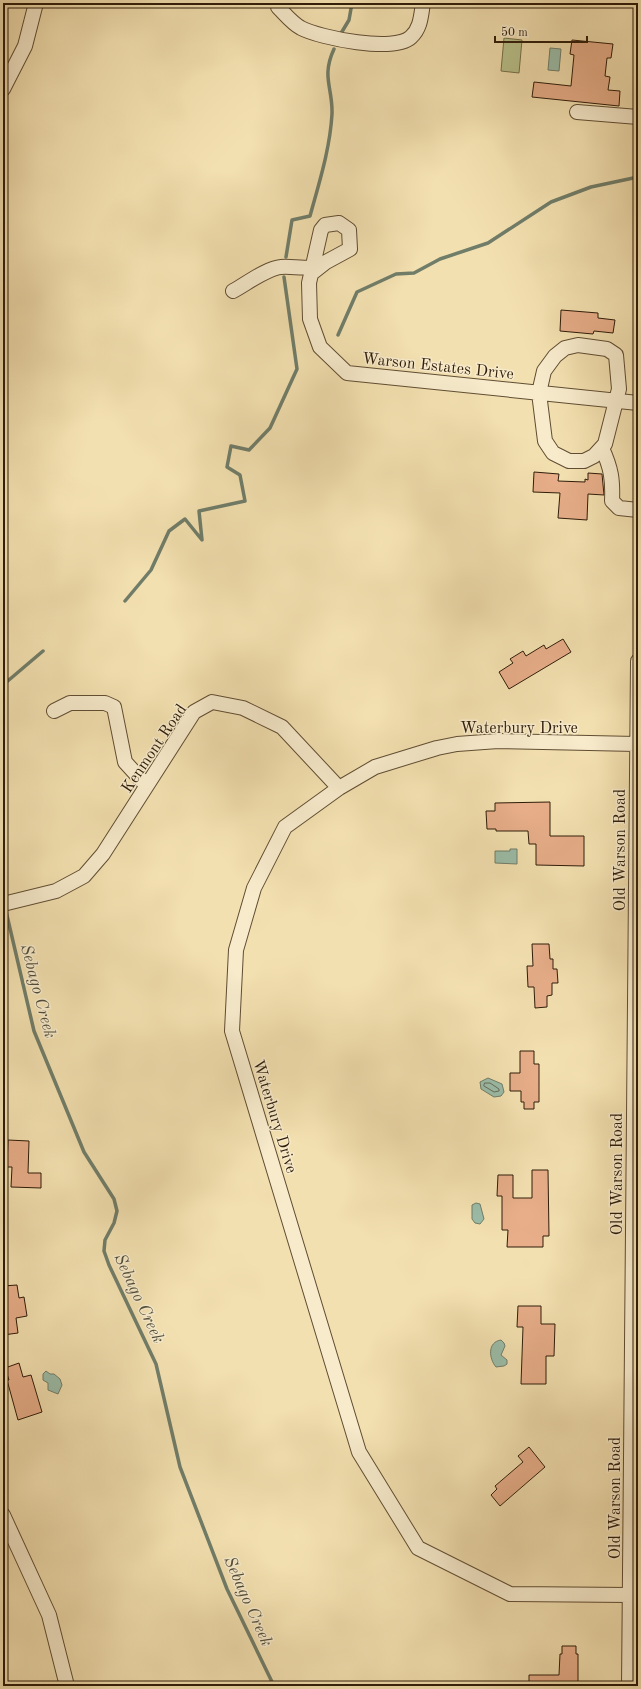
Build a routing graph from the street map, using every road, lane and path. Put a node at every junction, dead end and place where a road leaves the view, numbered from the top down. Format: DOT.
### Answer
graph roads {
  1 [pos="36,3"];
  2 [pos="423,3"];
  3 [pos="278,7"];
  4 [pos="3,89"];
  5 [pos="577,112"];
  6 [pos="638,117"];
  7 [pos="233,291"];
  8 [pos="539,393"];
  9 [pos="616,400"];
  10 [pos="638,403"];
  11 [pos="602,448"];
  12 [pos="638,510"];
  13 [pos="638,661"];
  14 [pos="54,711"];
  15 [pos="636,744"];
  16 [pos="146,785"];
  17 [pos="339,788"];
  18 [pos="9,903"];
  19 [pos="3,1515"];
  20 [pos="630,1595"];
  21 [pos="67,1686"];
  22 [pos="629,1686"];
  1 -- 4 [label="street"];
  2 -- 3 [label="street"];
  5 -- 6 [label="street"];
  7 -- 8 [label="street, Warson Estates Drive"];
  8 -- 9 [label="street, Warson Estates Drive"];
  8 -- 9 [label="street"];
  8 -- 11 [label="street"];
  9 -- 10 [label="street, Warson Estates Drive"];
  9 -- 11 [label="street"];
  11 -- 12 [label="street"];
  13 -- 15 [label="street, Old Warson Road"];
  14 -- 16 [label="street"];
  15 -- 17 [label="street, Waterbury Drive"];
  15 -- 20 [label="street, Old Warson Road"];
  16 -- 17 [label="street, Kenmont Road"];
  16 -- 18 [label="street, Kenmont Road"];
  17 -- 20 [label="street, Waterbury Drive"];
  19 -- 21 [label="street"];
  20 -- 22 [label="street, Old Warson Road"];
}
